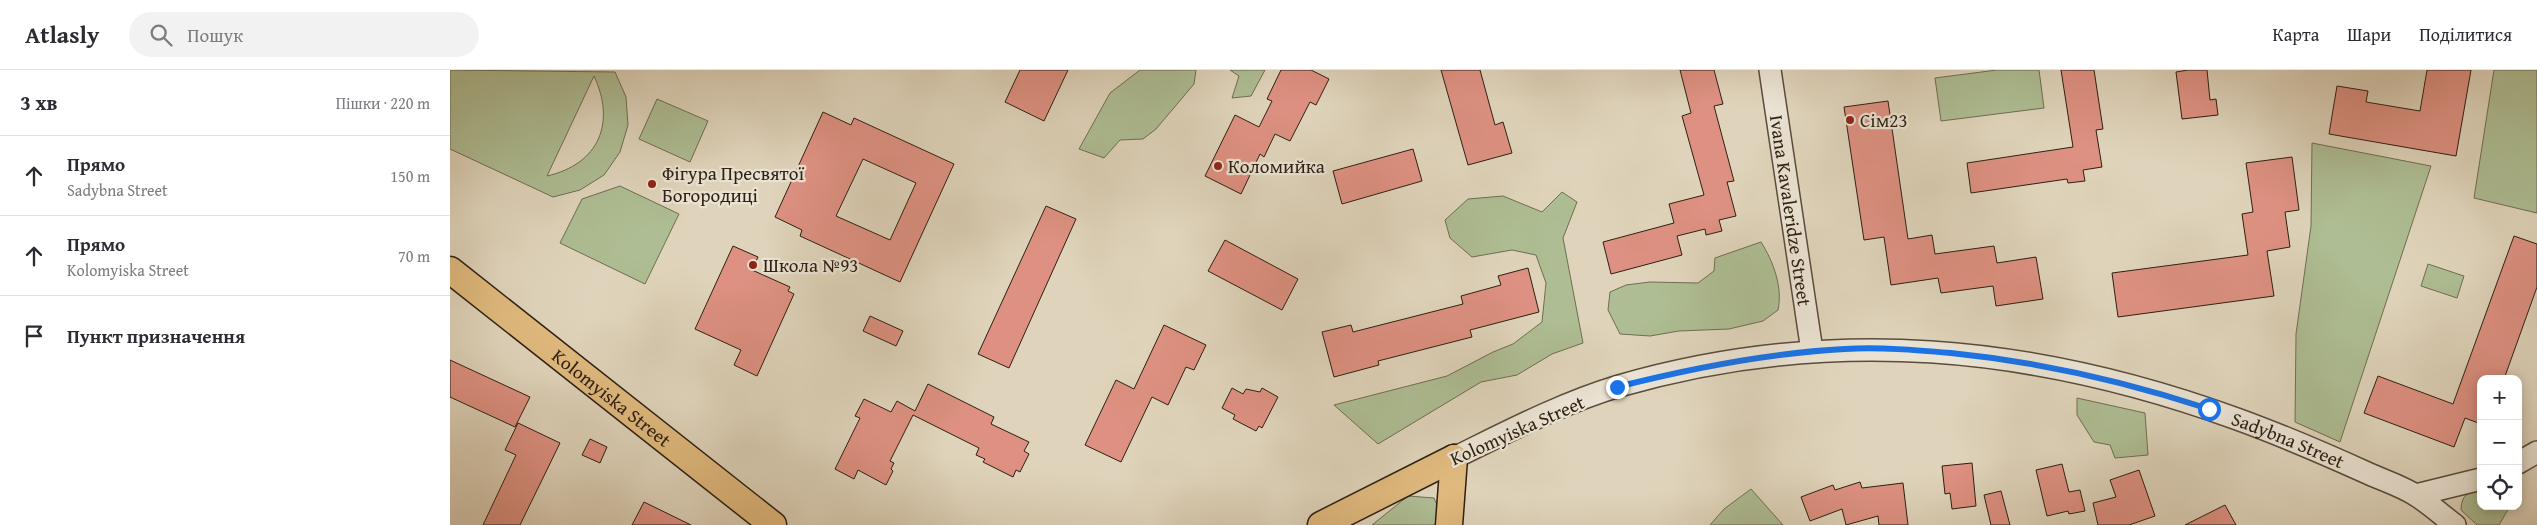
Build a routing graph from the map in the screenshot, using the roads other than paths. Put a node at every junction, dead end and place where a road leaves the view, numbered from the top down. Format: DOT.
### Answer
graph roads {
  1 [pos="1770,70"];
  2 [pos="450,270"];
  3 [pos="1812,351"];
  4 [pos="2537,452"];
  5 [pos="1454,458"];
  6 [pos="2522,461"];
  7 [pos="2477,480"];
  8 [pos="2416,495"];
  9 [pos="774,525"];
  10 [pos="1322,525"];
  11 [pos="1449,525"];
  12 [pos="2456,525"];
  1 -- 3 [label="street, Ivana Kavaleridze Street"];
  2 -- 9 [label="main road, Kolomyiska Street"];
  3 -- 5 [label="street, Kolomyiska Street"];
  3 -- 8 [label="street, Sadybna Street"];
  4 -- 6 [label="street"];
  5 -- 10 [label="main road, Kolomyiska Street"];
  5 -- 11 [label="main road"];
  7 -- 8 [label="street"];
  8 -- 12 [label="street, Sadybna Street"];
}
